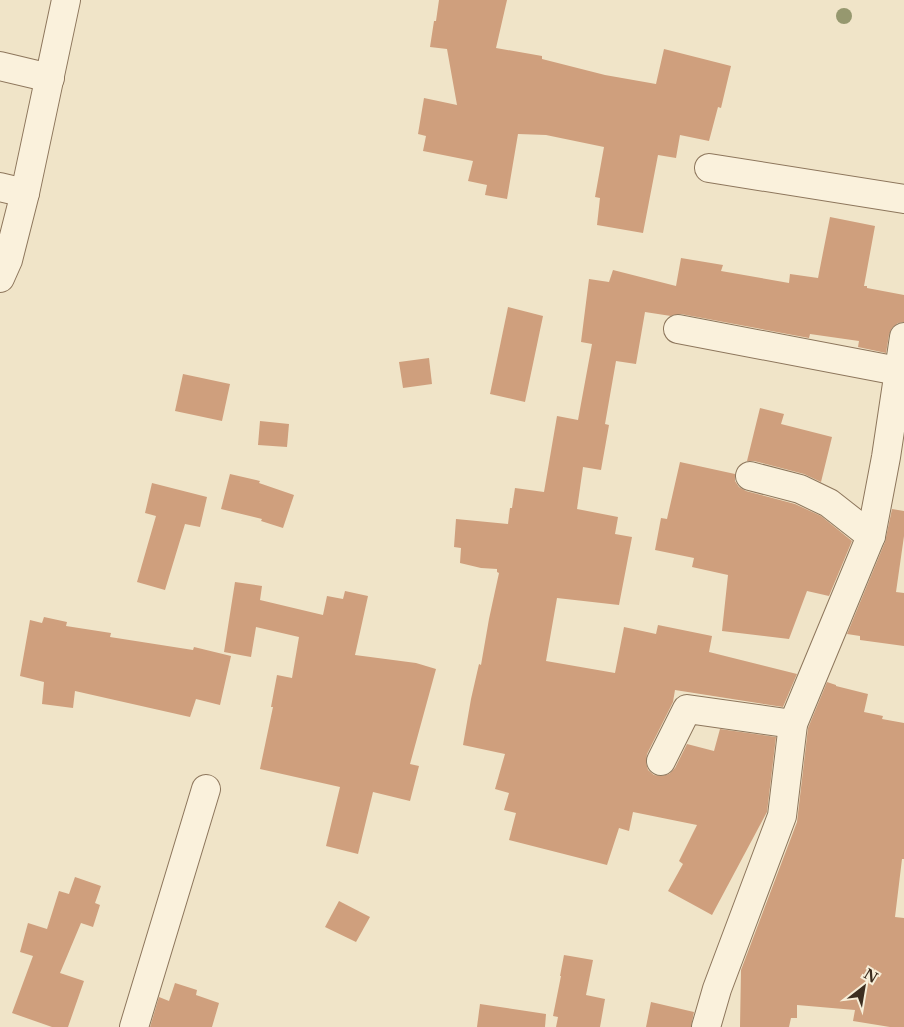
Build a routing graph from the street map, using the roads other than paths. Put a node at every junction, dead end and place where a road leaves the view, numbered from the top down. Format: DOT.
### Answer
graph roads {
  1 [pos="66,0"];
  2 [pos="0,66"];
  3 [pos="50,78"];
  4 [pos="709,168"];
  5 [pos="13,190"];
  6 [pos="904,199"];
  7 [pos="0,278"];
  8 [pos="678,329"];
  9 [pos="904,337"];
  10 [pos="898,371"];
  11 [pos="750,476"];
  12 [pos="871,536"];
  13 [pos="793,724"];
  14 [pos="661,760"];
  15 [pos="206,789"];
  16 [pos="134,1027"];
  17 [pos="706,1027"];
  1 -- 3 [label="street"];
  2 -- 3 [label="street"];
  3 -- 5 [label="street"];
  4 -- 6 [label="street"];
  5 -- 7 [label="street"];
  8 -- 10 [label="street"];
  9 -- 10 [label="street"];
  10 -- 12 [label="street"];
  11 -- 12 [label="street"];
  12 -- 13 [label="street"];
  13 -- 14 [label="street"];
  13 -- 17 [label="street"];
  15 -- 16 [label="street"];
}
